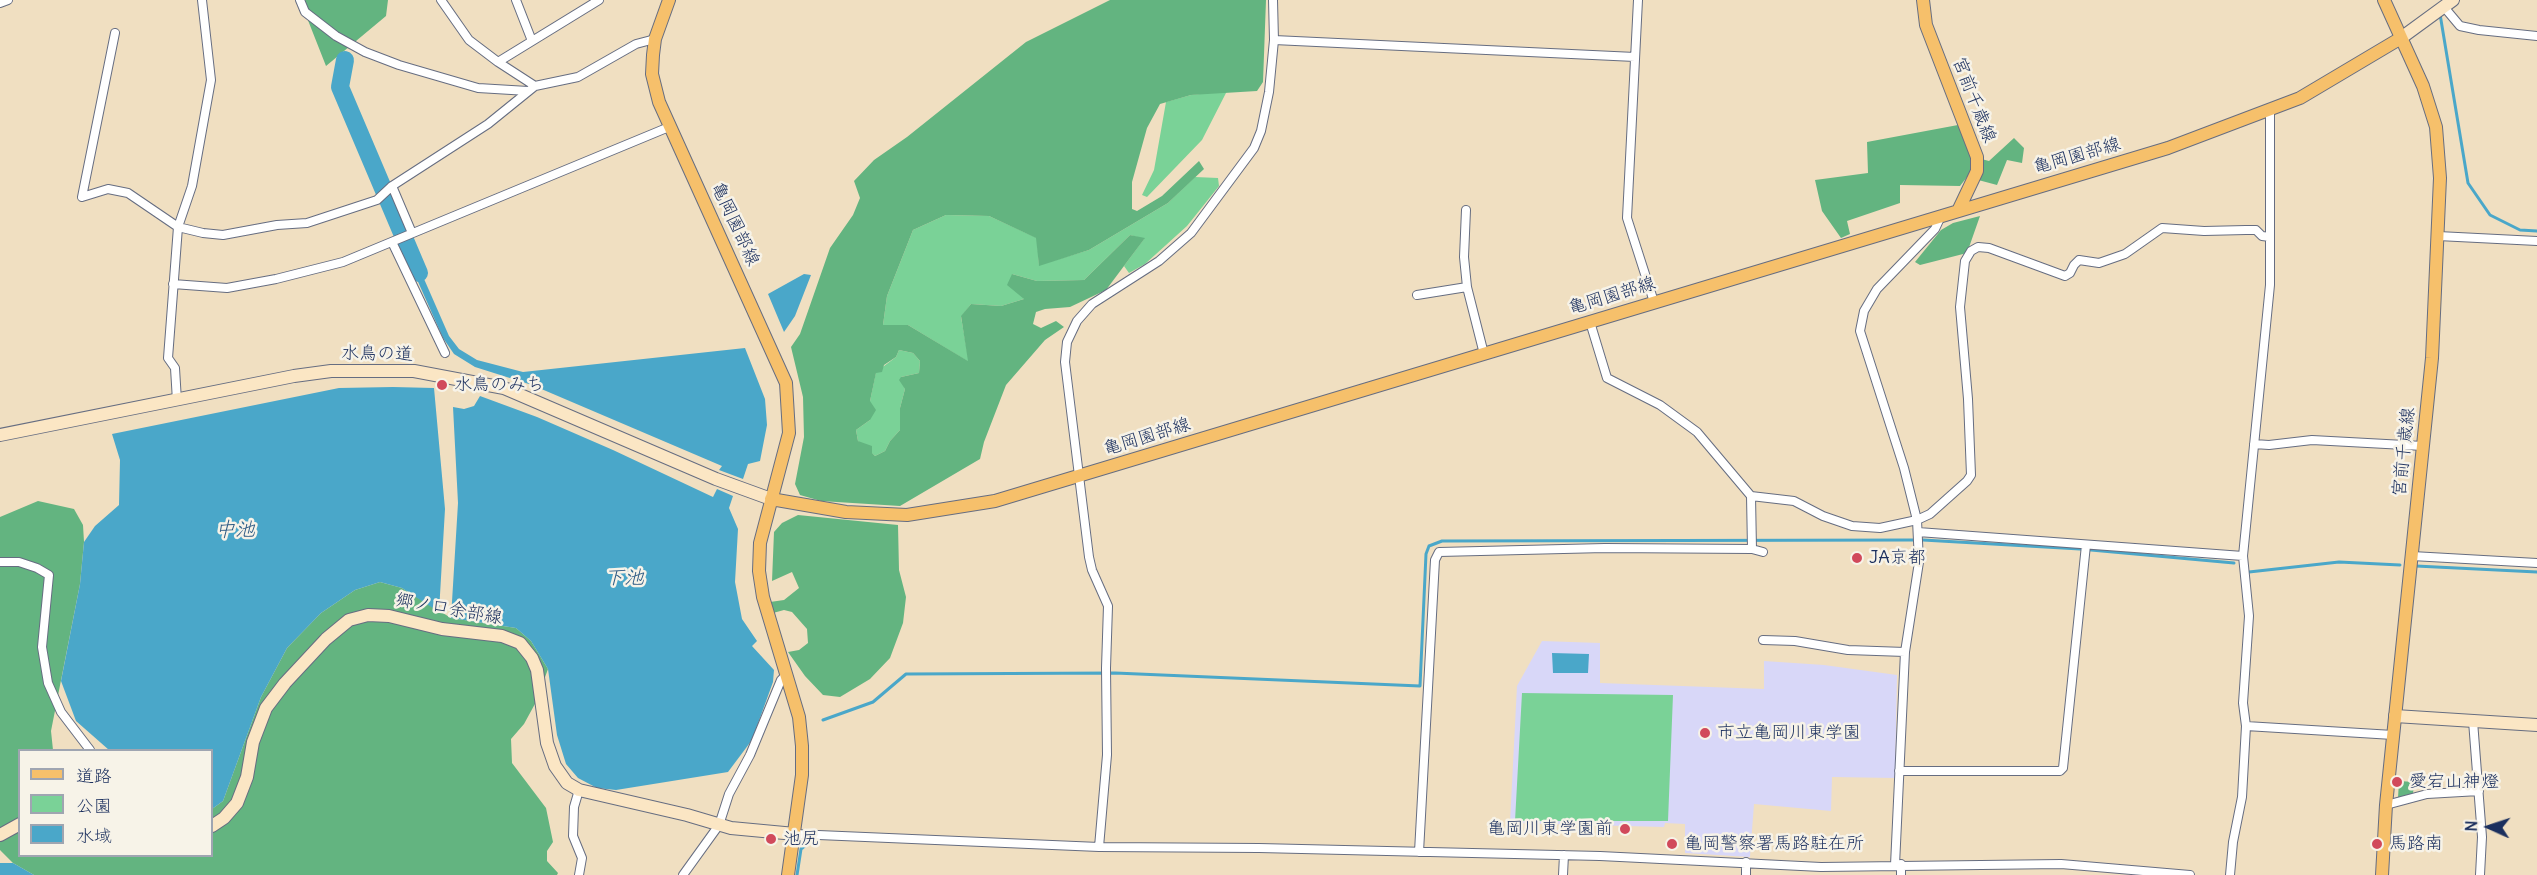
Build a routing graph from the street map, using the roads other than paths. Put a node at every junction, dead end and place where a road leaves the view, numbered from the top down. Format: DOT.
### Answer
graph roads {
  1 [pos="8,0"];
  2 [pos="202,0"];
  3 [pos="300,0"];
  4 [pos="441,0"];
  5 [pos="516,0"];
  6 [pos="599,0"];
  7 [pos="669,0"];
  8 [pos="1273,0"];
  9 [pos="1638,0"];
  10 [pos="1923,0"];
  11 [pos="2384,0"];
  12 [pos="0,3"];
  13 [pos="2444,7"];
  14 [pos="115,33"];
  15 [pos="2537,36"];
  16 [pos="655,39"];
  17 [pos="2402,39"];
  18 [pos="1275,40"];
  19 [pos="532,41"];
  20 [pos="1635,57"];
  21 [pos="498,63"];
  22 [pos="531,88"];
  23 [pos="2270,111"];
  24 [pos="669,128"];
  25 [pos="392,186"];
  26 [pos="1466,210"];
  27 [pos="1958,211"];
  28 [pos="1941,216"];
  29 [pos="178,227"];
  30 [pos="412,233"];
  31 [pos="2438,236"];
  32 [pos="2270,237"];
  33 [pos="2537,241"];
  34 [pos="392,242"];
  35 [pos="173,284"];
  36 [pos="1467,287"];
  37 [pos="1417,295"];
  38 [pos="1654,302"];
  39 [pos="1590,322"];
  40 [pos="445,354"];
  41 [pos="1484,354"];
  42 [pos="177,401"];
  43 [pos="0,435"];
  44 [pos="2254,444"];
  45 [pos="2423,446"];
  46 [pos="1079,476"];
  47 [pos="1751,496"];
  48 [pos="771,499"];
  49 [pos="1917,520"];
  50 [pos="1918,532"];
  51 [pos="2086,548"];
  52 [pos="1752,549"];
  53 [pos="1763,552"];
  54 [pos="2243,556"];
  55 [pos="2412,556"];
  56 [pos="0,562"];
  57 [pos="2537,563"];
  58 [pos="1762,640"];
  59 [pos="1905,652"];
  60 [pos="787,674"];
  61 [pos="2395,716"];
  62 [pos="2473,721"];
  63 [pos="2537,725"];
  64 [pos="2246,726"];
  65 [pos="2393,735"];
  66 [pos="89,749"];
  67 [pos="1899,771"];
  68 [pos="579,790"];
  69 [pos="2479,791"];
  70 [pos="2386,805"];
  71 [pos="218,818"];
  72 [pos="18,825"];
  73 [pos="719,825"];
  74 [pos="795,834"];
  75 [pos="0,835"];
  76 [pos="1099,847"];
  77 [pos="1419,852"];
  78 [pos="1564,855"];
  79 [pos="1746,862"];
  80 [pos="1898,864"];
  81 [pos="2061,864"];
  82 [pos="2161,873"];
  83 [pos="579,875"];
  84 [pos="683,875"];
  85 [pos="789,875"];
  86 [pos="1563,875"];
  87 [pos="1746,875"];
  88 [pos="1901,875"];
  89 [pos="2061,875"];
  90 [pos="2190,875"];
  91 [pos="2230,875"];
  92 [pos="2382,875"];
  93 [pos="2480,875"];
  1 -- 12 [label="street"];
  2 -- 29 [label="street"];
  3 -- 22 [label="street"];
  4 -- 21 [label="street"];
  5 -- 19 [label="street"];
  6 -- 19 [label="street"];
  7 -- 16 [label="main road, 亀岡園部線"];
  8 -- 18 [label="street"];
  9 -- 20 [label="street"];
  10 -- 27 [label="main road, 宮前千歳線"];
  11 -- 17 [label="main road"];
  13 -- 15 [label="street"];
  13 -- 17 [label="street"];
  14 -- 29 [label="street"];
  16 -- 22 [label="street"];
  16 -- 24 [label="main road, 亀岡園部線"];
  17 -- 23 [label="main road, 亀岡園部線"];
  17 -- 31 [label="main road, 宮前千歳線"];
  18 -- 20 [label="street"];
  18 -- 46 [label="street"];
  19 -- 21 [label="street"];
  20 -- 38 [label="street"];
  21 -- 22 [label="street"];
  22 -- 25 [label="street"];
  23 -- 27 [label="main road, 亀岡園部線"];
  23 -- 32 [label="street"];
  24 -- 30 [label="street"];
  24 -- 48 [label="main road, 亀岡園部線"];
  25 -- 29 [label="street"];
  25 -- 30 [label="street"];
  26 -- 36 [label="street"];
  27 -- 28 [label="main road, 亀岡園部線"];
  28 -- 38 [label="main road, 亀岡園部線"];
  28 -- 49 [label="street"];
  29 -- 35 [label="street"];
  30 -- 34 [label="street"];
  31 -- 33 [label="street"];
  31 -- 45 [label="main road, 宮前千歳線"];
  32 -- 44 [label="street"];
  32 -- 49 [label="street"];
  34 -- 35 [label="street"];
  34 -- 40 [label="street"];
  35 -- 42 [label="street"];
  36 -- 37 [label="street"];
  36 -- 41 [label="street"];
  38 -- 39 [label="main road, 亀岡園部線"];
  39 -- 41 [label="main road, 亀岡園部線"];
  39 -- 47 [label="street"];
  41 -- 46 [label="main road, 亀岡園部線"];
  42 -- 43 [label="street, 水鳥の道"];
  42 -- 48 [label="street, 水鳥の道"];
  44 -- 45 [label="street"];
  44 -- 54 [label="street"];
  45 -- 55 [label="main road, 宮前千歳線"];
  46 -- 48 [label="main road, 亀岡園部線"];
  46 -- 76 [label="street"];
  47 -- 49 [label="street"];
  47 -- 52 [label="street"];
  48 -- 60 [label="main road, 亀岡園部線"];
  49 -- 50 [label="street"];
  50 -- 51 [label="street"];
  50 -- 59 [label="street"];
  51 -- 54 [label="street"];
  51 -- 67 [label="street"];
  52 -- 53 [label="street"];
  52 -- 77 [label="street"];
  54 -- 64 [label="street"];
  55 -- 57 [label="street"];
  55 -- 61 [label="main road, 宮前千歳線"];
  56 -- 66 [label="street"];
  58 -- 59 [label="street"];
  59 -- 67 [label="street"];
  60 -- 73 [label="street"];
  60 -- 74 [label="main road, 亀岡園部線"];
  61 -- 62 [label="street"];
  61 -- 65 [label="main road, 宮前千歳線"];
  62 -- 63 [label="street"];
  62 -- 69 [label="street"];
  64 -- 65 [label="street"];
  64 -- 91 [label="street"];
  65 -- 70 [label="main road, 宮前千歳線"];
  67 -- 80 [label="street"];
  68 -- 71 [label="street, 郷ノ口余部線"];
  68 -- 73 [label="street"];
  68 -- 83 [label="street"];
  69 -- 70 [label="street"];
  69 -- 93 [label="street"];
  70 -- 92 [label="main road, 宮前千歳線"];
  72 -- 75 [label="street"];
  73 -- 74 [label="street"];
  73 -- 84 [label="street"];
  74 -- 76 [label="street"];
  74 -- 85 [label="main road, 亀岡園部線"];
  76 -- 77 [label="street"];
  77 -- 78 [label="street"];
  78 -- 79 [label="street"];
  78 -- 86 [label="street"];
  79 -- 80 [label="street"];
  79 -- 87 [label="street"];
  80 -- 81 [label="street"];
  80 -- 88 [label="street"];
  81 -- 82 [label="street"];
  81 -- 89 [label="street"];
  82 -- 90 [label="street"];
}
